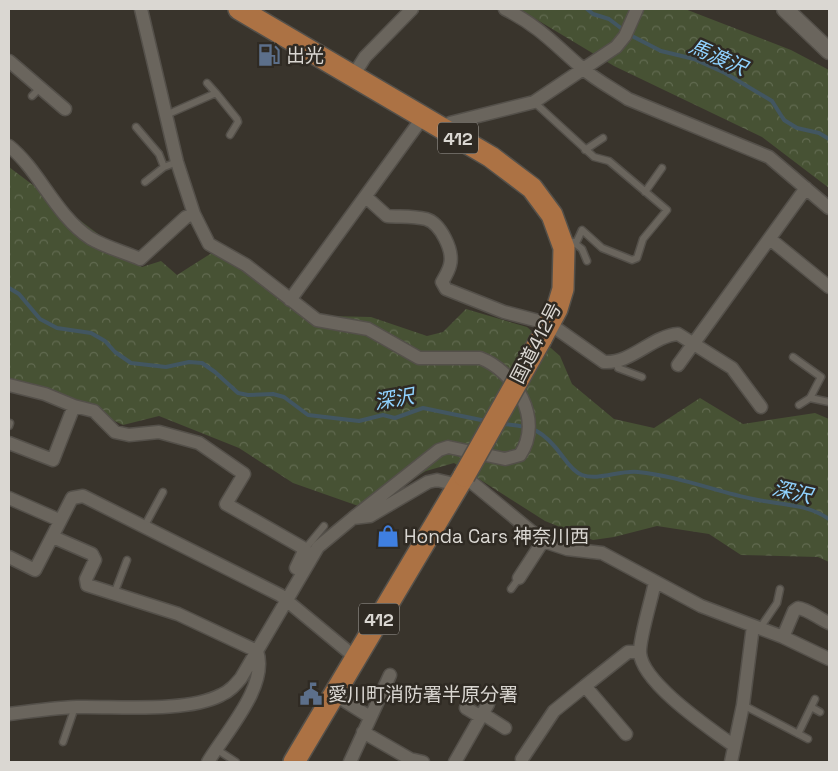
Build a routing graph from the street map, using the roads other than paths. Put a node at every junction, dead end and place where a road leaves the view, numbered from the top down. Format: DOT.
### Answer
graph roads {
  1 [pos="141,9"];
  2 [pos="239,9"];
  3 [pos="412,9"];
  4 [pos="505,9"];
  5 [pos="785,9"];
  6 [pos="637,11"];
  7 [pos="829,51"];
  8 [pos="9,61"];
  9 [pos="584,69"];
  10 [pos="353,76"];
  11 [pos="207,83"];
  12 [pos="216,93"];
  13 [pos="534,102"];
  14 [pos="65,109"];
  15 [pos="165,116"];
  16 [pos="423,117"];
  17 [pos="136,127"];
  18 [pos="444,130"];
  19 [pos="230,135"];
  20 [pos="603,138"];
  21 [pos="9,146"];
  22 [pos="586,150"];
  23 [pos="177,162"];
  24 [pos="164,167"];
  25 [pos="662,168"];
  26 [pos="145,182"];
  27 [pos="806,188"];
  28 [pos="645,192"];
  29 [pos="366,197"];
  30 [pos="829,208"];
  31 [pos="194,214"];
  32 [pos="770,238"];
  33 [pos="569,242"];
  34 [pos="587,261"];
  35 [pos="829,287"];
  36 [pos="290,300"];
  37 [pos="546,332"];
  38 [pos="693,344"];
  39 [pos="793,357"];
  40 [pos="617,361"];
  41 [pos="678,365"];
  42 [pos="642,377"];
  43 [pos="9,385"];
  44 [pos="810,398"];
  45 [pos="829,402"];
  46 [pos="800,405"];
  47 [pos="74,406"];
  48 [pos="761,407"];
  49 [pos="9,443"];
  50 [pos="461,480"];
  51 [pos="163,492"];
  52 [pos="9,498"];
  53 [pos="353,518"];
  54 [pos="59,520"];
  55 [pos="324,526"];
  56 [pos="144,528"];
  57 [pos="53,537"];
  58 [pos="543,541"];
  59 [pos="305,549"];
  60 [pos="9,557"];
  61 [pos="127,560"];
  62 [pos="519,578"];
  63 [pos="655,582"];
  64 [pos="295,585"];
  65 [pos="511,589"];
  66 [pos="780,589"];
  67 [pos="114,594"];
  68 [pos="287,601"];
  69 [pos="824,617"];
  70 [pos="756,627"];
  71 [pos="784,637"];
  72 [pos="257,651"];
  73 [pos="640,652"];
  74 [pos="356,658"];
  75 [pos="829,659"];
  76 [pos="390,675"];
  77 [pos="585,686"];
  78 [pos="335,696"];
  79 [pos="815,699"];
  80 [pos="743,705"];
  81 [pos="76,707"];
  82 [pos="811,707"];
  83 [pos="466,708"];
  84 [pos="484,712"];
  85 [pos="820,712"];
  86 [pos="9,714"];
  87 [pos="370,717"];
  88 [pos="505,728"];
  89 [pos="620,730"];
  90 [pos="363,732"];
  91 [pos="798,734"];
  92 [pos="808,739"];
  93 [pos="62,742"];
  94 [pos="734,746"];
  95 [pos="216,750"];
  96 [pos="421,758"];
  97 [pos="522,759"];
  98 [pos="460,760"];
  99 [pos="208,762"];
  100 [pos="236,762"];
  101 [pos="294,762"];
  102 [pos="350,762"];
  103 [pos="730,762"];
  1 -- 15 [label="street"];
  2 -- 10 [label="highway, 国道412号 / 412"];
  3 -- 10 [label="street"];
  4 -- 9 [label="street"];
  5 -- 7 [label="street"];
  6 -- 9 [label="street"];
  8 -- 14 [label="street"];
  9 -- 13 [label="street"];
  9 -- 27 [label="street"];
  10 -- 16 [label="highway, 国道412号 / 412"];
  11 -- 12 [label="lane"];
  12 -- 15 [label="lane"];
  12 -- 19 [label="lane"];
  13 -- 18 [label="street"];
  13 -- 22 [label="lane"];
  15 -- 23 [label="street"];
  16 -- 18 [label="highway, 国道412号 / 412"];
  16 -- 29 [label="street"];
  17 -- 24 [label="lane"];
  18 -- 33 [label="highway, 国道412号 / 412"];
  20 -- 22 [label="lane"];
  21 -- 31 [label="street"];
  22 -- 28 [label="lane"];
  23 -- 24 [label="lane"];
  23 -- 31 [label="street"];
  24 -- 26 [label="lane"];
  25 -- 28 [label="lane"];
  27 -- 30 [label="street"];
  27 -- 32 [label="street"];
  28 -- 33 [label="lane"];
  29 -- 36 [label="street"];
  29 -- 37 [label="street"];
  31 -- 36 [label="street"];
  32 -- 35 [label="street"];
  32 -- 38 [label="street"];
  33 -- 34 [label="lane"];
  33 -- 37 [label="highway, 国道412号 / 412"];
  36 -- 53 [label="street"];
  37 -- 40 [label="street"];
  37 -- 50 [label="highway, 国道412号 / 412, bridge"];
  38 -- 40 [label="street"];
  38 -- 41 [label="street"];
  38 -- 48 [label="street"];
  39 -- 44 [label="lane"];
  40 -- 42 [label="lane"];
  43 -- 47 [label="street"];
  44 -- 45 [label="lane"];
  44 -- 46 [label="lane"];
  47 -- 49 [label="street"];
  47 -- 59 [label="street"];
  50 -- 53 [label="street"];
  50 -- 58 [label="street"];
  50 -- 74 [label="highway, 国道412号 / 412"];
  51 -- 56 [label="lane"];
  52 -- 54 [label="street"];
  53 -- 64 [label="street"];
  54 -- 56 [label="street"];
  54 -- 57 [label="street"];
  55 -- 59 [label="lane"];
  56 -- 68 [label="street"];
  57 -- 60 [label="street"];
  57 -- 67 [label="street"];
  58 -- 62 [label="street"];
  58 -- 63 [label="street"];
  59 -- 64 [label="street"];
  61 -- 67 [label="lane"];
  62 -- 65 [label="lane"];
  63 -- 70 [label="street"];
  63 -- 73 [label="street"];
  64 -- 68 [label="street"];
  66 -- 70 [label="lane"];
  67 -- 72 [label="street"];
  68 -- 72 [label="street"];
  68 -- 74 [label="street"];
  69 -- 71 [label="street"];
  70 -- 71 [label="street"];
  70 -- 80 [label="street"];
  71 -- 75 [label="street"];
  72 -- 81 [label="street"];
  72 -- 95 [label="street"];
  73 -- 77 [label="street"];
  73 -- 94 [label="street"];
  74 -- 78 [label="highway, 国道412号 / 412"];
  76 -- 87 [label="street"];
  77 -- 89 [label="street"];
  77 -- 97 [label="street"];
  78 -- 87 [label="street"];
  78 -- 101 [label="highway, 国道412号 / 412"];
  79 -- 82 [label="lane"];
  80 -- 91 [label="lane"];
  80 -- 94 [label="street"];
  81 -- 86 [label="street"];
  81 -- 93 [label="lane"];
  82 -- 85 [label="lane"];
  82 -- 91 [label="lane"];
  83 -- 84 [label="street"];
  84 -- 88 [label="street"];
  84 -- 98 [label="street"];
  87 -- 90 [label="street"];
  90 -- 96 [label="street"];
  90 -- 102 [label="street"];
  91 -- 92 [label="lane"];
  94 -- 103 [label="street"];
  95 -- 99 [label="street"];
  95 -- 100 [label="lane"];
}
